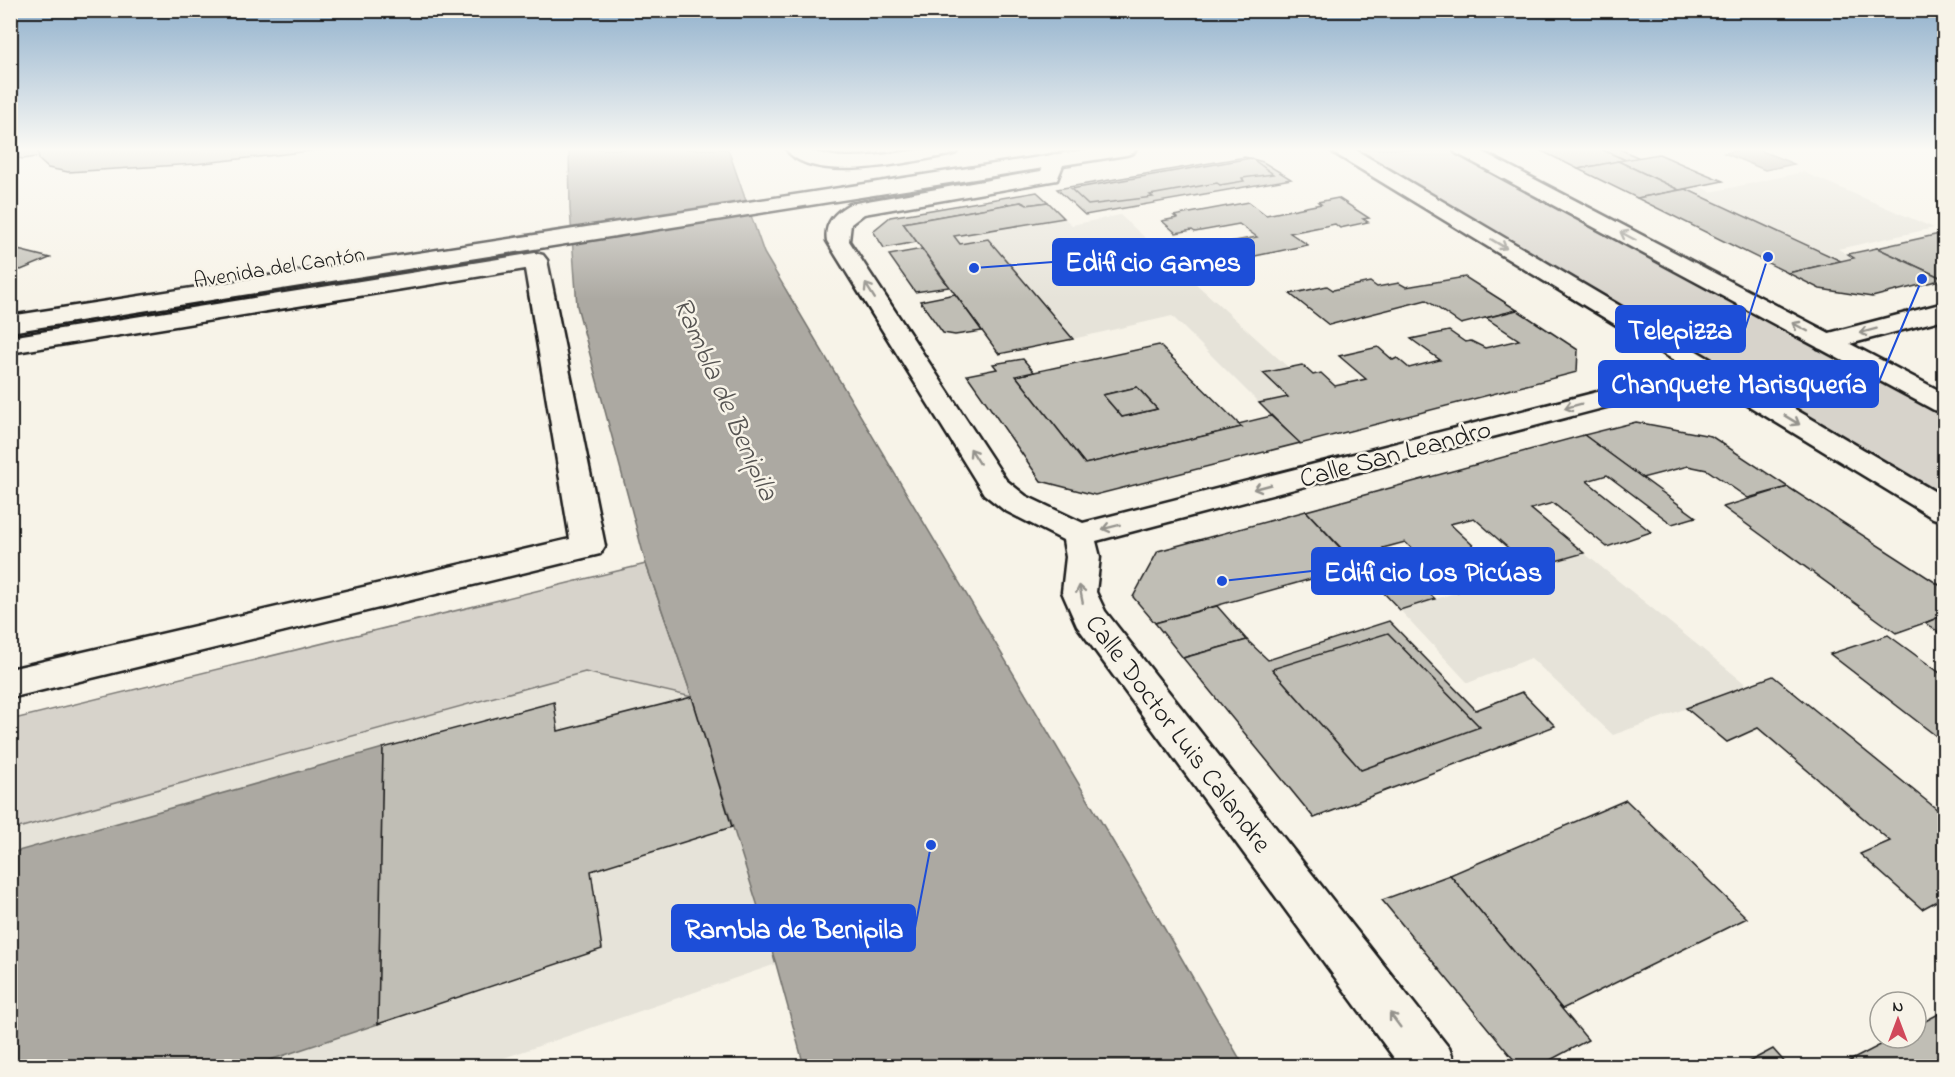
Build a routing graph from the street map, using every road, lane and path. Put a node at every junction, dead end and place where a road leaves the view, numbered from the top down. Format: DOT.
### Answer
graph roads {
  1 [pos="764,199"];
  2 [pos="849,199"];
  3 [pos="1425,199"];
  4 [pos="1558,199"];
  5 [pos="547,233"];
  6 [pos="10,307"];
  7 [pos="1944,311"];
  8 [pos="10,324"];
  9 [pos="1827,342"];
  10 [pos="10,345"];
  11 [pos="1711,371"];
  12 [pos="1944,404"];
  13 [pos="1944,511"];
  14 [pos="1078,535"];
  15 [pos="10,684"];
  16 [pos="1431,1066"];
  1 -- 5 [label="street"];
  14 -- 2 [label="street, one-way"];
  3 -- 11 [label="street, one-way"];
  9 -- 4 [label="street, one-way"];
  5 -- 6 [label="street, Avenida del Cantón"];
  5 -- 8 [label="street, Avenida del Cantón"];
  7 -- 9 [label="street, one-way"];
  9 -- 12 [label="street"];
  10 -- 15 [label="street"];
  11 -- 13 [label="street, one-way"];
  11 -- 14 [label="street, Calle San Leandro, one-way"];
  16 -- 14 [label="street, Calle Doctor Luis Calandre, one-way"];
}
